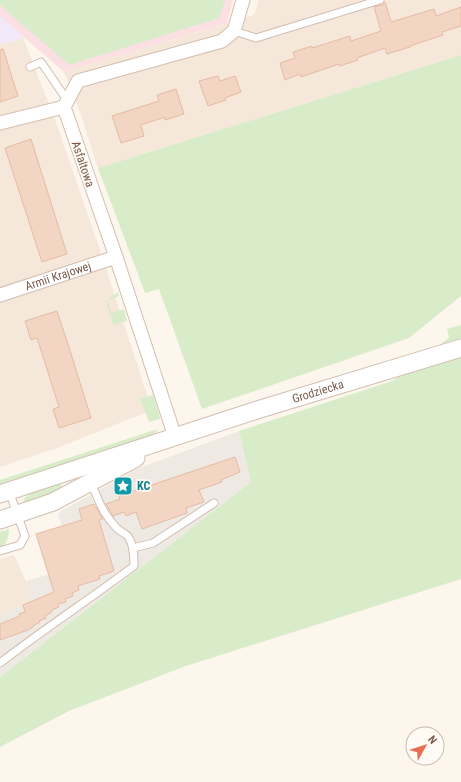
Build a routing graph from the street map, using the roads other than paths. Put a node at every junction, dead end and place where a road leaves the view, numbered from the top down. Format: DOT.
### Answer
graph roads {
  1 [pos="244,0"];
  2 [pos="380,0"];
  3 [pos="234,31"];
  4 [pos="30,67"];
  5 [pos="66,103"];
  6 [pos="0,123"];
  7 [pos="116,257"];
  8 [pos="0,295"];
  9 [pos="461,348"];
  10 [pos="175,437"];
  11 [pos="87,474"];
  12 [pos="5,493"];
  13 [pos="214,503"];
  14 [pos="17,514"];
  15 [pos="0,520"];
  16 [pos="133,548"];
  17 [pos="0,551"];
  18 [pos="0,663"];
  1 -- 3 [label="street"];
  2 -- 3 [label="lane"];
  3 -- 5 [label="street"];
  4 -- 5 [label="lane"];
  5 -- 6 [label="street"];
  5 -- 7 [label="street, Asfaltowa"];
  7 -- 8 [label="street, Armii Krajowej"];
  7 -- 10 [label="street, Asfaltowa"];
  9 -- 10 [label="street, Grodziecka"];
  10 -- 11 [label="street, Grodziecka"];
  11 -- 12 [label="street, Grodziecka"];
  11 -- 14 [label="street, Grodziecka"];
  11 -- 16 [label="lane"];
  12 -- 14 [label="lane"];
  13 -- 16 [label="lane"];
  14 -- 15 [label="street, Grodziecka"];
  14 -- 17 [label="lane"];
  16 -- 18 [label="lane"];
}
